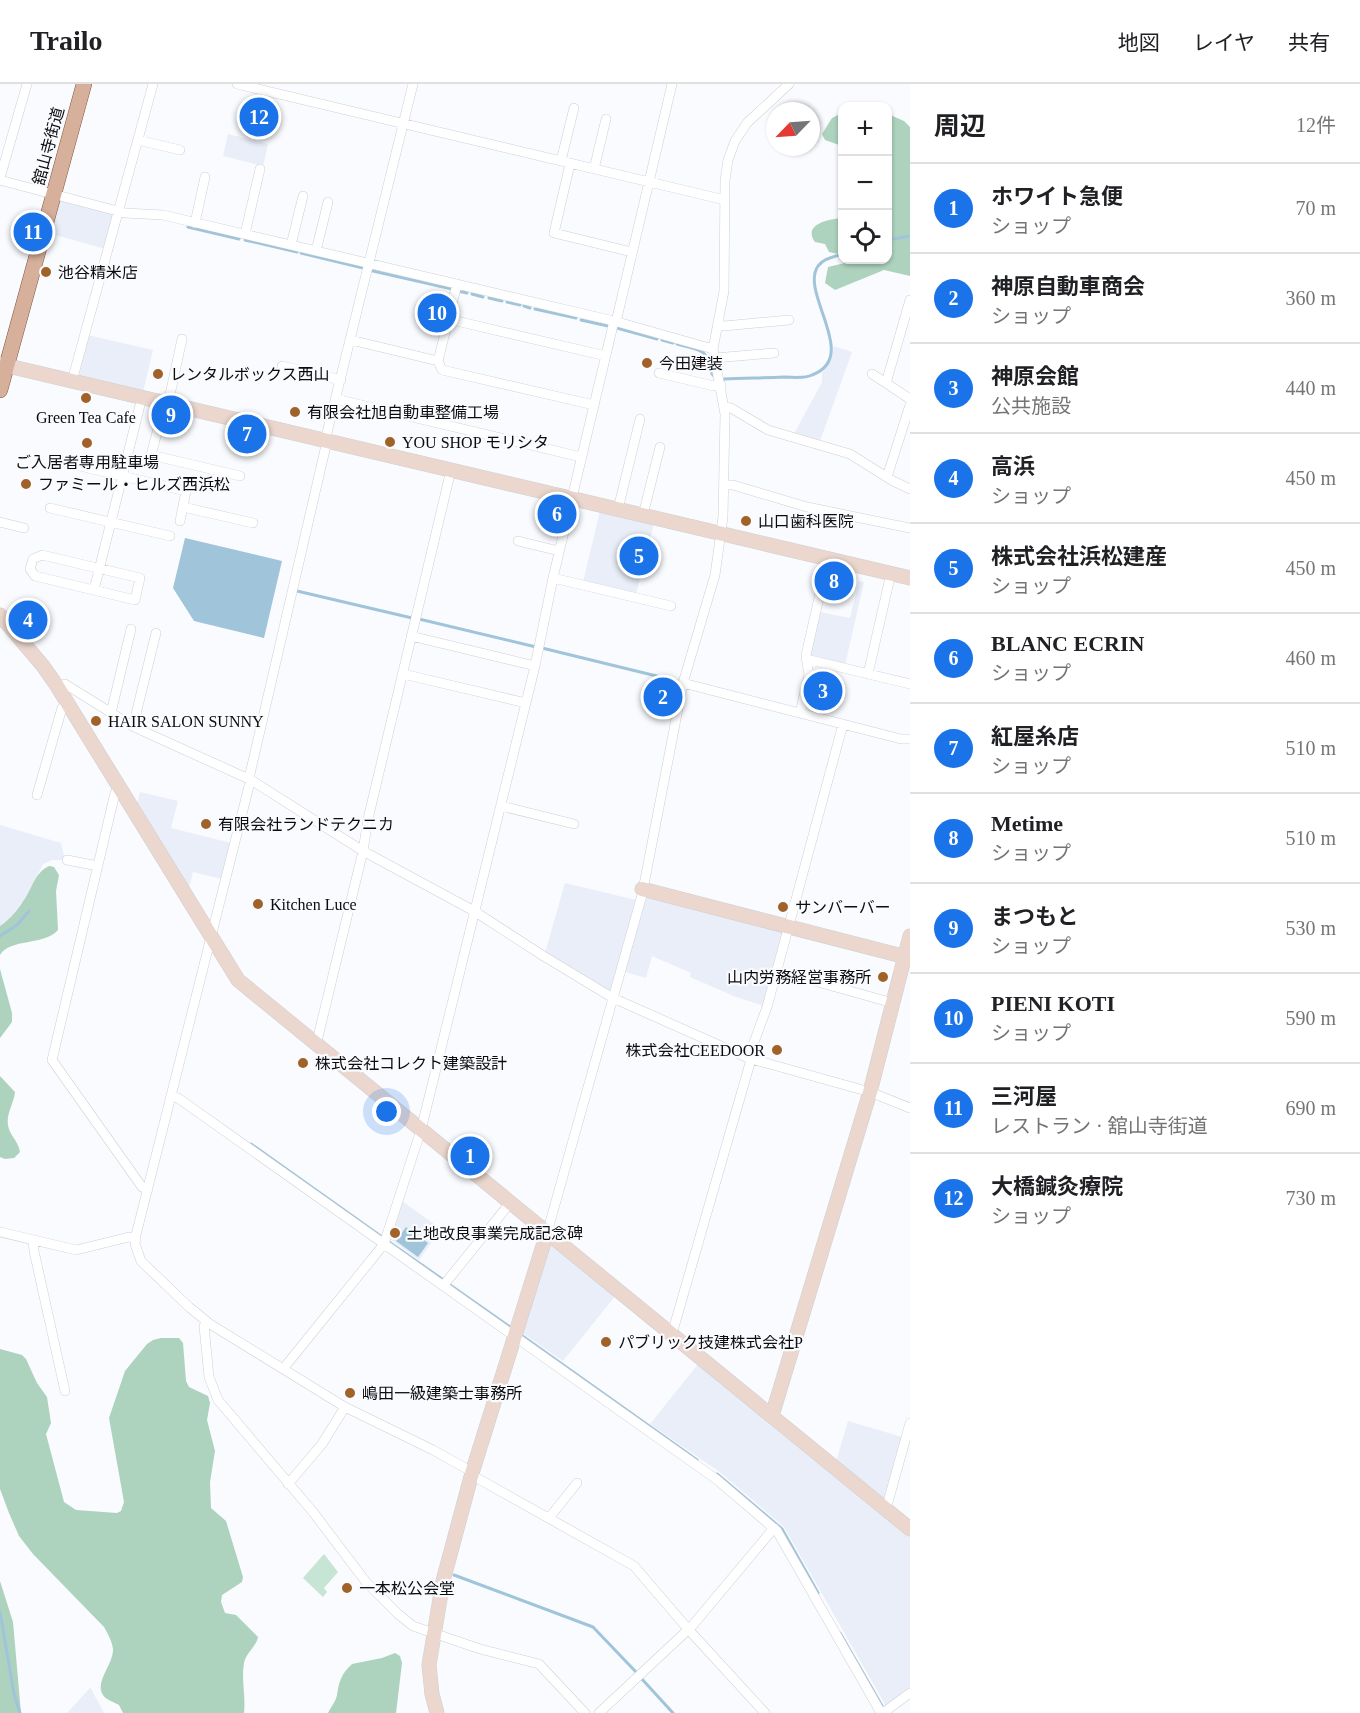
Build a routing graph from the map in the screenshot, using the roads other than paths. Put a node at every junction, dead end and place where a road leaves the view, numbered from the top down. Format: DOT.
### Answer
graph roads {
  1 [pos="27,84"];
  2 [pos="84,84"];
  3 [pos="153,84"];
  4 [pos="237,84"];
  5 [pos="413,84"];
  6 [pos="672,84"];
  7 [pos="789,84"];
  8 [pos="574,108"];
  9 [pos="606,119"];
  10 [pos="404,124"];
  11 [pos="138,140"];
  12 [pos="180,150"];
  13 [pos="566,162"];
  14 [pos="260,169"];
  15 [pos="594,169"];
  16 [pos="205,177"];
  17 [pos="0,179"];
  18 [pos="649,182"];
  19 [pos="53,195"];
  20 [pos="303,196"];
  21 [pos="725,200"];
  22 [pos="328,202"];
  23 [pos="118,211"];
  24 [pos="195,223"];
  25 [pos="245,234"];
  26 [pos="291,245"];
  27 [pos="316,251"];
  28 [pos="632,252"];
  29 [pos="369,264"];
  30 [pos="457,284"];
  31 [pos="910,300"];
  32 [pos="448,319"];
  33 [pos="789,320"];
  34 [pos="615,321"];
  35 [pos="718,325"];
  36 [pos="182,339"];
  37 [pos="351,340"];
  38 [pos="774,353"];
  39 [pos="714,354"];
  40 [pos="606,356"];
  41 [pos="438,361"];
  42 [pos="3,365"];
  43 [pos="282,366"];
  44 [pos="659,373"];
  45 [pos="872,374"];
  46 [pos="341,380"];
  47 [pos="72,381"];
  48 [pos="886,383"];
  49 [pos="721,385"];
  50 [pos="0,390"];
  51 [pos="141,398"];
  52 [pos="336,399"];
  53 [pos="910,399"];
  54 [pos="166,403"];
  55 [pos="594,405"];
  56 [pos="910,405"];
  57 [pos="725,407"];
  58 [pos="640,419"];
  59 [pos="326,441"];
  60 [pos="660,447"];
  61 [pos="581,457"];
  62 [pos="63,462"];
  63 [pos="451,470"];
  64 [pos="122,476"];
  65 [pos="240,476"];
  66 [pos="887,477"];
  67 [pos="724,485"];
  68 [pos="910,489"];
  69 [pos="571,498"];
  70 [pos="183,507"];
  71 [pos="50,508"];
  72 [pos="618,509"];
  73 [pos="643,515"];
  74 [pos="180,521"];
  75 [pos="0,522"];
  76 [pos="111,522"];
  77 [pos="253,523"];
  78 [pos="24,528"];
  79 [pos="910,528"];
  80 [pos="721,533"];
  81 [pos="170,536"];
  82 [pos="518,541"];
  83 [pos="559,551"];
  84 [pos="828,558"];
  85 [pos="99,569"];
  86 [pos="891,573"];
  87 [pos="553,578"];
  88 [pos="910,578"];
  89 [pos="94,590"];
  90 [pos="671,606"];
  91 [pos="0,615"];
  92 [pos="131,629"];
  93 [pos="156,633"];
  94 [pos="411,636"];
  95 [pos="806,660"];
  96 [pos="535,666"];
  97 [pos="403,674"];
  98 [pos="868,674"];
  99 [pos="683,683"];
  100 [pos="910,684"];
  101 [pos="59,688"];
  102 [pos="526,703"];
  103 [pos="68,704"];
  104 [pos="111,713"];
  105 [pos="800,713"];
  106 [pos="843,724"];
  107 [pos="133,726"];
  108 [pos="910,739"];
  109 [pos="250,780"];
  110 [pos="120,790"];
  111 [pos="37,795"];
  112 [pos="501,806"];
  113 [pos="574,824"];
  114 [pos="363,851"];
  115 [pos="67,860"];
  116 [pos="98,866"];
  117 [pos="642,890"];
  118 [pos="474,911"];
  119 [pos="789,927"];
  120 [pos="910,936"];
  121 [pos="212,941"];
  122 [pos="907,957"];
  123 [pos="807,979"];
  124 [pos="613,998"];
  125 [pos="892,1003"];
  126 [pos="314,1043"];
  127 [pos="750,1058"];
  128 [pos="870,1092"];
  129 [pos="172,1096"];
  130 [pos="910,1108"];
  131 [pos="421,1130"];
  132 [pos="148,1189"];
  133 [pos="510,1203"];
  134 [pos="0,1232"];
  135 [pos="547,1233"];
  136 [pos="136,1238"];
  137 [pos="33,1240"];
  138 [pos="384,1244"];
  139 [pos="443,1286"];
  140 [pos="207,1322"];
  141 [pos="669,1333"];
  142 [pos="514,1336"];
  143 [pos="283,1369"];
  144 [pos="65,1391"];
  145 [pos="345,1407"];
  146 [pos="770,1414"];
  147 [pos="910,1423"];
  148 [pos="472,1473"];
  149 [pos="576,1483"];
  150 [pos="288,1484"];
  151 [pos="884,1507"];
  152 [pos="549,1518"];
  153 [pos="774,1528"];
  154 [pos="910,1528"];
  155 [pos="688,1629"];
  156 [pos="433,1634"];
  157 [pos="910,1693"];
  158 [pos="436,1713"];
  159 [pos="585,1713"];
  160 [pos="599,1713"];
  161 [pos="765,1713"];
  162 [pos="882,1713"];
  1 -- 17 [label="street"];
  2 -- 19 [label="main road, 舘山寺街道"];
  3 -- 11 [label="street"];
  4 -- 10 [label="street"];
  5 -- 10 [label="street"];
  6 -- 18 [label="street"];
  7 -- 21 [label="street"];
  8 -- 13 [label="street"];
  9 -- 15 [label="street"];
  10 -- 13 [label="street"];
  10 -- 29 [label="street"];
  11 -- 12 [label="street"];
  11 -- 23 [label="street"];
  13 -- 15 [label="street"];
  13 -- 28 [label="street"];
  14 -- 25 [label="street"];
  15 -- 18 [label="street"];
  16 -- 24 [label="street"];
  17 -- 19 [label="street"];
  18 -- 21 [label="street"];
  18 -- 28 [label="street"];
  19 -- 23 [label="street"];
  19 -- 42 [label="main road, 舘山寺街道"];
  20 -- 26 [label="street"];
  21 -- 35 [label="street"];
  22 -- 27 [label="street"];
  23 -- 24 [label="street"];
  23 -- 47 [label="street"];
  24 -- 25 [label="street"];
  25 -- 26 [label="street"];
  26 -- 27 [label="street"];
  27 -- 29 [label="street"];
  28 -- 34 [label="street"];
  29 -- 30 [label="street"];
  29 -- 37 [label="street"];
  30 -- 32 [label="street"];
  30 -- 34 [label="street"];
  31 -- 48 [label="street"];
  32 -- 40 [label="street"];
  32 -- 41 [label="street"];
  33 -- 35 [label="street"];
  34 -- 39 [label="street"];
  34 -- 40 [label="street"];
  35 -- 39 [label="street"];
  36 -- 54 [label="street"];
  37 -- 41 [label="street"];
  37 -- 46 [label="street"];
  38 -- 39 [label="street"];
  39 -- 49 [label="street"];
  40 -- 55 [label="street"];
  41 -- 55 [label="street"];
  42 -- 47 [label="street"];
  42 -- 50 [label="main road, 舘山寺街道"];
  43 -- 46 [label="street"];
  44 -- 49 [label="street"];
  45 -- 48 [label="street"];
  46 -- 52 [label="street"];
  47 -- 51 [label="street"];
  48 -- 53 [label="street"];
  49 -- 57 [label="street"];
  51 -- 54 [label="street"];
  51 -- 64 [label="street"];
  52 -- 59 [label="street"];
  52 -- 61 [label="street"];
  54 -- 59 [label="street"];
  54 -- 65 [label="street"];
  55 -- 61 [label="street"];
  56 -- 66 [label="street"];
  57 -- 66 [label="street"];
  57 -- 67 [label="street"];
  58 -- 72 [label="street"];
  59 -- 63 [label="street"];
  59 -- 109 [label="street"];
  60 -- 73 [label="street"];
  61 -- 69 [label="street"];
  62 -- 64 [label="street"];
  63 -- 69 [label="street"];
  63 -- 94 [label="street"];
  64 -- 70 [label="street"];
  64 -- 76 [label="street"];
  66 -- 68 [label="street"];
  67 -- 79 [label="street"];
  67 -- 80 [label="street"];
  69 -- 72 [label="street"];
  69 -- 83 [label="street"];
  70 -- 74 [label="street"];
  70 -- 77 [label="street"];
  71 -- 76 [label="street"];
  72 -- 73 [label="street"];
  73 -- 80 [label="street"];
  75 -- 78 [label="street"];
  76 -- 81 [label="street"];
  76 -- 85 [label="street"];
  80 -- 84 [label="street"];
  80 -- 99 [label="street"];
  82 -- 83 [label="street"];
  83 -- 87 [label="street"];
  84 -- 86 [label="street"];
  84 -- 95 [label="street"];
  85 -- 89 [label="street"];
  85 -- 89 [label="street"];
  85 -- 89 [label="street"];
  86 -- 88 [label="street"];
  86 -- 98 [label="street"];
  87 -- 90 [label="street"];
  87 -- 96 [label="street"];
  91 -- 101 [label="street"];
  92 -- 104 [label="street"];
  93 -- 107 [label="street"];
  94 -- 96 [label="street"];
  94 -- 97 [label="street"];
  95 -- 98 [label="street"];
  95 -- 105 [label="street"];
  96 -- 102 [label="street"];
  97 -- 102 [label="street"];
  97 -- 114 [label="street"];
  98 -- 100 [label="street"];
  99 -- 105 [label="street"];
  99 -- 117 [label="street"];
  101 -- 103 [label="street"];
  101 -- 104 [label="street"];
  102 -- 112 [label="street"];
  103 -- 110 [label="street"];
  103 -- 111 [label="street"];
  104 -- 107 [label="street"];
  105 -- 106 [label="street"];
  106 -- 108 [label="street"];
  106 -- 119 [label="street"];
  107 -- 109 [label="street"];
  109 -- 114 [label="street"];
  109 -- 121 [label="street"];
  110 -- 116 [label="street"];
  110 -- 121 [label="street"];
  112 -- 113 [label="street"];
  112 -- 118 [label="street"];
  114 -- 118 [label="street"];
  114 -- 126 [label="street"];
  115 -- 116 [label="street"];
  116 -- 132 [label="street"];
  117 -- 119 [label="street"];
  117 -- 124 [label="street"];
  118 -- 124 [label="street"];
  118 -- 131 [label="street"];
  119 -- 122 [label="street"];
  119 -- 127 [label="street"];
  120 -- 122 [label="street"];
  121 -- 126 [label="street"];
  121 -- 129 [label="street"];
  122 -- 125 [label="street"];
  123 -- 125 [label="street"];
  124 -- 127 [label="street"];
  124 -- 135 [label="street"];
  125 -- 128 [label="street"];
  126 -- 131 [label="street"];
  127 -- 128 [label="street"];
  127 -- 141 [label="street"];
  128 -- 130 [label="street"];
  128 -- 146 [label="street"];
  129 -- 132 [label="street"];
  129 -- 138 [label="street"];
  131 -- 133 [label="street"];
  131 -- 138 [label="street"];
  132 -- 136 [label="street"];
  133 -- 135 [label="street"];
  133 -- 139 [label="street"];
  134 -- 137 [label="street"];
  135 -- 141 [label="street"];
  135 -- 142 [label="street"];
  136 -- 137 [label="street"];
  136 -- 140 [label="street"];
  137 -- 144 [label="street"];
  138 -- 139 [label="street"];
  138 -- 143 [label="street"];
  139 -- 142 [label="street"];
  140 -- 143 [label="street"];
  140 -- 150 [label="street"];
  141 -- 146 [label="street"];
  142 -- 148 [label="street"];
  142 -- 153 [label="street"];
  143 -- 145 [label="street"];
  145 -- 148 [label="street"];
  145 -- 150 [label="street"];
  146 -- 151 [label="street"];
  147 -- 151 [label="street"];
  148 -- 152 [label="street"];
  148 -- 156 [label="street"];
  149 -- 152 [label="street"];
  150 -- 156 [label="street"];
  151 -- 154 [label="street"];
  152 -- 155 [label="street"];
  153 -- 155 [label="street"];
  153 -- 162 [label="street"];
  155 -- 160 [label="street"];
  155 -- 161 [label="street"];
  156 -- 158 [label="street"];
  156 -- 159 [label="street"];
  157 -- 162 [label="street"];
}
